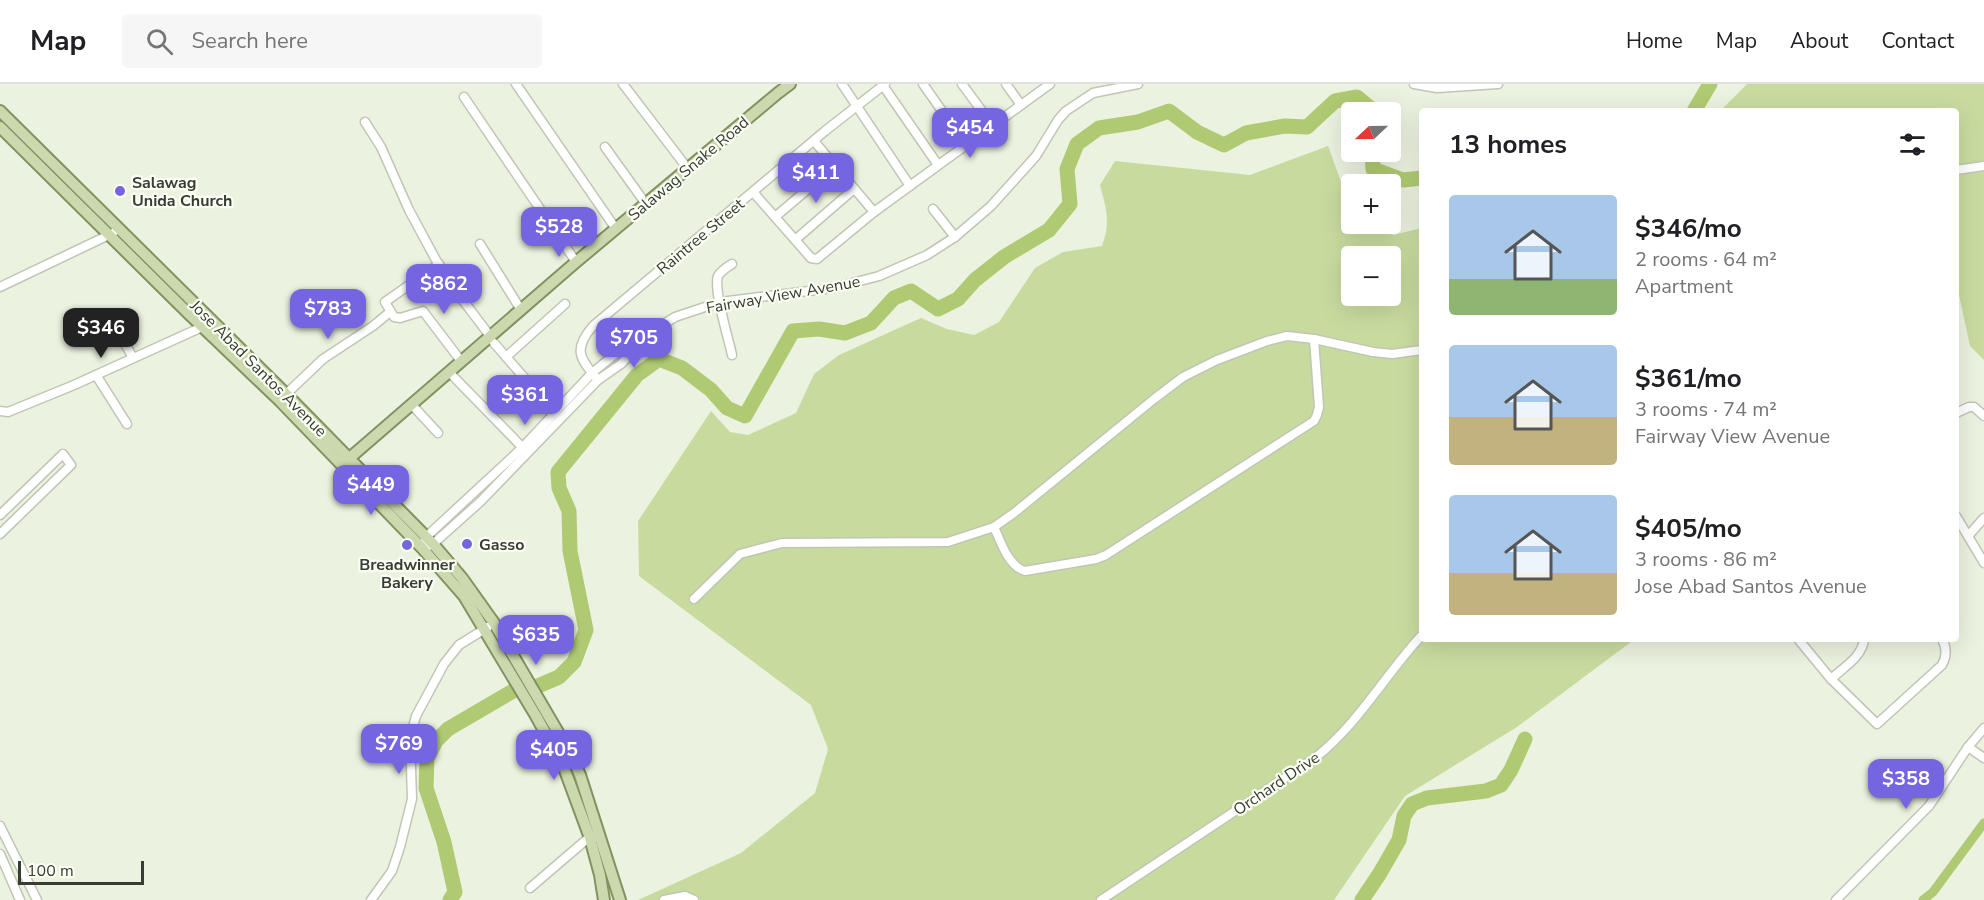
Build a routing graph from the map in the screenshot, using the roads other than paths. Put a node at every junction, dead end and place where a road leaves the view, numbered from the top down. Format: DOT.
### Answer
graph roads {
  1 [pos="516,84"];
  2 [pos="623,84"];
  3 [pos="790,84"];
  4 [pos="842,84"];
  5 [pos="883,84"];
  6 [pos="923,84"];
  7 [pos="962,84"];
  8 [pos="1006,84"];
  9 [pos="1138,84"];
  10 [pos="1414,84"];
  11 [pos="1498,84"];
  12 [pos="1048,85"];
  13 [pos="464,97"];
  14 [pos="1021,105"];
  15 [pos="856,106"];
  16 [pos="0,111"];
  17 [pos="365,123"];
  18 [pos="993,126"];
  19 [pos="0,127"];
  20 [pos="814,141"];
  21 [pos="966,145"];
  22 [pos="605,147"];
  23 [pos="938,165"];
  24 [pos="835,166"];
  25 [pos="1984,166"];
  26 [pos="688,169"];
  27 [pos="1959,170"];
  28 [pos="910,186"];
  29 [pos="854,189"];
  30 [pos="753,192"];
  31 [pos="646,204"];
  32 [pos="933,209"];
  33 [pos="874,212"];
  34 [pos="775,218"];
  35 [pos="616,229"];
  36 [pos="114,232"];
  37 [pos="955,237"];
  38 [pos="795,240"];
  39 [pos="480,244"];
  40 [pos="576,262"];
  41 [pos="439,264"];
  42 [pos="732,264"];
  43 [pos="0,287"];
  44 [pos="720,302"];
  45 [pos="566,304"];
  46 [pos="521,310"];
  47 [pos="390,312"];
  48 [pos="109,315"];
  49 [pos="207,323"];
  50 [pos="1314,339"];
  51 [pos="492,340"];
  52 [pos="1419,350"];
  53 [pos="732,356"];
  54 [pos="506,357"];
  55 [pos="133,358"];
  56 [pos="461,361"];
  57 [pos="449,372"];
  58 [pos="96,375"];
  59 [pos="595,376"];
  60 [pos="283,398"];
  61 [pos="412,405"];
  62 [pos="0,411"];
  63 [pos="1959,412"];
  64 [pos="555,413"];
  65 [pos="1984,416"];
  66 [pos="127,424"];
  67 [pos="438,433"];
  68 [pos="525,451"];
  69 [pos="346,462"];
  70 [pos="474,494"];
  71 [pos="480,502"];
  72 [pos="0,515"];
  73 [pos="1984,518"];
  74 [pos="994,527"];
  75 [pos="1959,527"];
  76 [pos="0,534"];
  77 [pos="1968,536"];
  78 [pos="430,541"];
  79 [pos="422,548"];
  80 [pos="1984,563"];
  81 [pos="694,599"];
  82 [pos="490,625"];
  83 [pos="1419,639"];
  84 [pos="1800,642"];
  85 [pos="1864,642"];
  86 [pos="1943,642"];
  87 [pos="1831,679"];
  88 [pos="541,713"];
  89 [pos="1984,728"];
  90 [pos="1968,747"];
  91 [pos="1984,758"];
  92 [pos="0,826"];
  93 [pos="595,837"];
  94 [pos="0,854"];
  95 [pos="530,888"];
  96 [pos="20,900"];
  97 [pos="37,900"];
  98 [pos="370,900"];
  99 [pos="604,900"];
  100 [pos="620,900"];
  101 [pos="663,900"];
  102 [pos="694,900"];
  103 [pos="1101,900"];
  104 [pos="1836,900"];
  1 -- 35 [label="street"];
  2 -- 26 [label="street"];
  3 -- 26 [label="main road, Salawag Snake Road"];
  4 -- 15 [label="street"];
  5 -- 15 [label="street, Raintree Street"];
  5 -- 23 [label="street"];
  6 -- 21 [label="street"];
  7 -- 18 [label="street"];
  8 -- 14 [label="street"];
  9 -- 37 [label="street, Fairway View Avenue"];
  10 -- 11 [label="street"];
  12 -- 14 [label="street"];
  13 -- 40 [label="street"];
  14 -- 18 [label="street"];
  15 -- 20 [label="street, Raintree Street"];
  15 -- 28 [label="street"];
  16 -- 36 [label="main road, Jose Abad Santos Avenue"];
  17 -- 41 [label="street"];
  18 -- 21 [label="street"];
  19 -- 36 [label="main road, Jose Abad Santos Avenue"];
  20 -- 24 [label="street"];
  20 -- 30 [label="street, Raintree Street"];
  21 -- 23 [label="street"];
  22 -- 31 [label="street"];
  23 -- 28 [label="street"];
  24 -- 29 [label="street"];
  24 -- 34 [label="street"];
  25 -- 27 [label="street"];
  26 -- 31 [label="main road, Salawag Snake Road"];
  28 -- 33 [label="street"];
  29 -- 33 [label="street"];
  29 -- 38 [label="street"];
  30 -- 34 [label="street"];
  30 -- 59 [label="street, Raintree Street"];
  31 -- 35 [label="main road, Salawag Snake Road"];
  32 -- 37 [label="street"];
  33 -- 38 [label="street"];
  34 -- 38 [label="street"];
  35 -- 40 [label="main road, Salawag Snake Road"];
  36 -- 43 [label="street"];
  36 -- 49 [label="main road, Jose Abad Santos Avenue"];
  37 -- 44 [label="street, Fairway View Avenue"];
  39 -- 46 [label="street"];
  40 -- 46 [label="main road, Salawag Snake Road"];
  41 -- 47 [label="street"];
  41 -- 51 [label="street"];
  42 -- 44 [label="street"];
  44 -- 53 [label="street"];
  44 -- 59 [label="street, Fairway View Avenue"];
  45 -- 54 [label="street"];
  46 -- 51 [label="main road, Salawag Snake Road"];
  47 -- 56 [label="street"];
  47 -- 60 [label="street"];
  48 -- 55 [label="street"];
  49 -- 55 [label="street"];
  49 -- 60 [label="main road, Jose Abad Santos Avenue"];
  50 -- 52 [label="street"];
  50 -- 74 [label="street"];
  50 -- 74 [label="street"];
  51 -- 54 [label="street"];
  51 -- 56 [label="main road, Salawag Snake Road"];
  54 -- 64 [label="street"];
  55 -- 58 [label="street"];
  56 -- 57 [label="main road, Salawag Snake Road"];
  57 -- 61 [label="main road, Salawag Snake Road"];
  57 -- 68 [label="street"];
  58 -- 62 [label="street"];
  58 -- 66 [label="street"];
  59 -- 64 [label="street, Fairway View Avenue"];
  59 -- 68 [label="street, Fairway View Avenue"];
  60 -- 69 [label="main road, Jose Abad Santos Avenue"];
  61 -- 67 [label="street"];
  61 -- 69 [label="main road, Salawag Snake Road"];
  63 -- 65 [label="street"];
  64 -- 68 [label="street, Fairway View Avenue"];
  68 -- 70 [label="street, Fairway View Avenue"];
  68 -- 71 [label="street, Fairway View Avenue"];
  69 -- 78 [label="main road, Jose Abad Santos Avenue"];
  69 -- 79 [label="main road, Jose Abad Santos Avenue"];
  70 -- 71 [label="street"];
  70 -- 78 [label="street, Fairway View Avenue"];
  71 -- 78 [label="street, Fairway View Avenue"];
  72 -- 76 [label="street"];
  73 -- 77 [label="street"];
  74 -- 81 [label="street"];
  75 -- 77 [label="street"];
  77 -- 80 [label="street"];
  78 -- 79 [label="street, Fairway View Avenue"];
  78 -- 82 [label="main road, Jose Abad Santos Avenue"];
  79 -- 82 [label="main road, Jose Abad Santos Avenue"];
  82 -- 88 [label="main road, Jose Abad Santos Avenue"];
  82 -- 88 [label="main road, Jose Abad Santos Avenue"];
  82 -- 98 [label="street"];
  83 -- 103 [label="street, Orchard Drive"];
  84 -- 87 [label="street"];
  85 -- 87 [label="street"];
  86 -- 87 [label="street"];
  88 -- 93 [label="main road, Jose Abad Santos Avenue"];
  89 -- 90 [label="street"];
  90 -- 91 [label="street"];
  90 -- 104 [label="street"];
  92 -- 97 [label="street"];
  93 -- 95 [label="street"];
  93 -- 99 [label="main road, Jose Abad Santos Avenue"];
  93 -- 100 [label="main road, Jose Abad Santos Avenue"];
  94 -- 96 [label="street"];
  101 -- 102 [label="street"];
}
